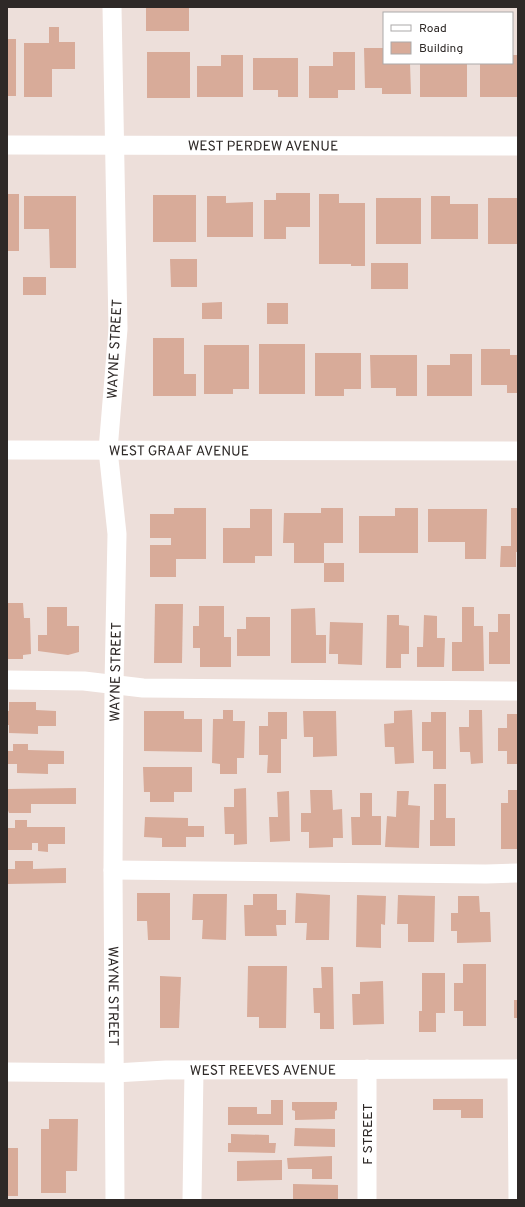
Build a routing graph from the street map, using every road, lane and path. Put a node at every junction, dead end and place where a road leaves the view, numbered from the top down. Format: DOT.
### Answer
graph roads {
  1 [pos="112,7"];
  2 [pos="7,146"];
  3 [pos="114,146"];
  4 [pos="518,146"];
  5 [pos="7,450"];
  6 [pos="108,450"];
  7 [pos="518,451"];
  8 [pos="7,680"];
  9 [pos="114,684"];
  10 [pos="518,691"];
  11 [pos="113,870"];
  12 [pos="518,873"];
  13 [pos="367,1068"];
  14 [pos="517,1069"];
  15 [pos="194,1070"];
  16 [pos="7,1072"];
  17 [pos="115,1073"];
  18 [pos="115,1200"];
  19 [pos="192,1200"];
  20 [pos="367,1200"];
  21 [pos="518,1200"];
  1 -- 3 [label="street, WAYNE STREET"];
  2 -- 3 [label="street, WEST PERDEW AVENUE"];
  3 -- 4 [label="street, WEST PERDEW AVENUE"];
  3 -- 6 [label="street, WAYNE STREET"];
  5 -- 6 [label="street, WEST GRAAF AVENUE"];
  6 -- 7 [label="street, WEST GRAAF AVENUE"];
  6 -- 9 [label="street, WAYNE STREET"];
  8 -- 9 [label="street"];
  9 -- 10 [label="street"];
  9 -- 11 [label="street, WAYNE STREET"];
  11 -- 12 [label="street"];
  11 -- 17 [label="street, WAYNE STREET"];
  13 -- 14 [label="street, WEST REEVES AVENUE"];
  13 -- 15 [label="street, WEST REEVES AVENUE"];
  13 -- 20 [label="street, F STREET"];
  14 -- 21 [label="street"];
  15 -- 17 [label="street, WEST REEVES AVENUE"];
  15 -- 19 [label="street"];
  16 -- 17 [label="street, WEST REEVES AVENUE"];
  17 -- 18 [label="street, WAYNE STREET"];
}
